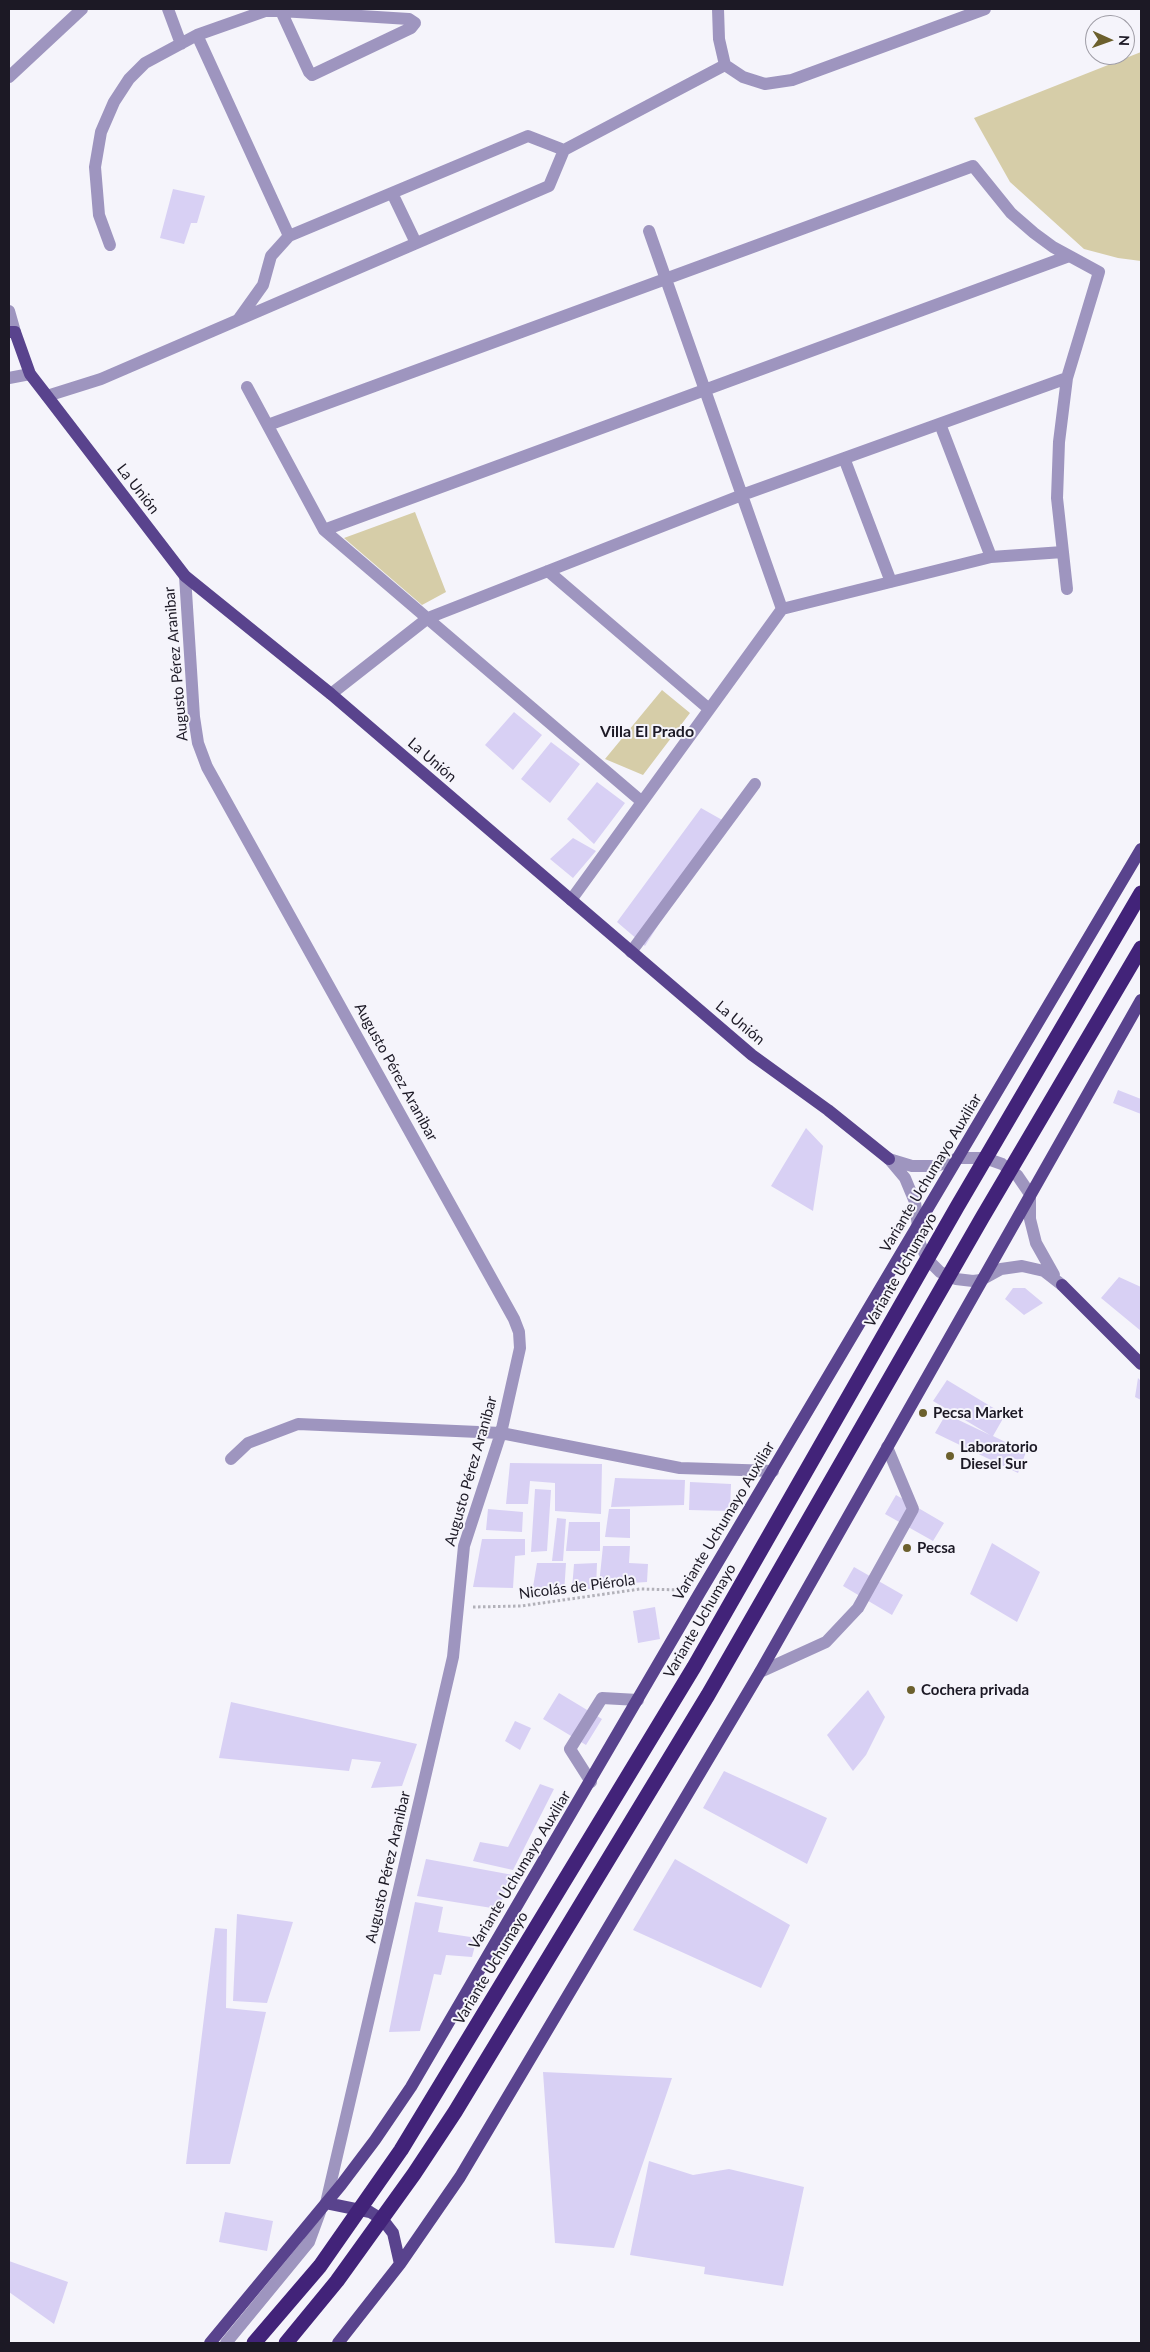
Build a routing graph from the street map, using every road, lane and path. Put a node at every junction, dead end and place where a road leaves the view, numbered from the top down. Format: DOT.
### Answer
graph roads {
  1 [pos="82,9"];
  2 [pos="168,9"];
  3 [pos="718,9"];
  4 [pos="985,9"];
  5 [pos="282,12"];
  6 [pos="197,35"];
  7 [pos="181,44"];
  8 [pos="725,66"];
  9 [pos="9,77"];
  10 [pos="564,150"];
  11 [pos="392,193"];
  12 [pos="649,231"];
  13 [pos="289,236"];
  14 [pos="416,243"];
  15 [pos="110,245"];
  16 [pos="1069,256"];
  17 [pos="666,279"];
  18 [pos="9,312"];
  19 [pos="238,320"];
  20 [pos="12,332"];
  21 [pos="30,374"];
  22 [pos="9,378"];
  23 [pos="1067,378"];
  24 [pos="247,387"];
  25 [pos="704,390"];
  26 [pos="47,396"];
  27 [pos="940,424"];
  28 [pos="268,425"];
  29 [pos="844,458"];
  30 [pos="742,495"];
  31 [pos="324,530"];
  32 [pos="1063,552"];
  33 [pos="991,557"];
  34 [pos="548,571"];
  35 [pos="185,576"];
  36 [pos="891,582"];
  37 [pos="1067,589"];
  38 [pos="782,609"];
  39 [pos="428,618"];
  40 [pos="331,694"];
  41 [pos="709,709"];
  42 [pos="755,784"];
  43 [pos="641,801"];
  44 [pos="1141,849"];
  45 [pos="1141,893"];
  46 [pos="570,900"];
  47 [pos="1141,948"];
  48 [pos="631,952"];
  49 [pos="1141,1000"];
  50 [pos="963,1158"];
  51 [pos="889,1159"];
  52 [pos="1029,1192"];
  53 [pos="917,1228"];
  54 [pos="977,1280"];
  55 [pos="1062,1285"];
  56 [pos="1141,1364"];
  57 [pos="501,1433"];
  58 [pos="887,1447"];
  59 [pos="231,1459"];
  60 [pos="773,1471"];
  61 [pos="700,1594"];
  62 [pos="458,1607"];
  63 [pos="760,1672"];
  64 [pos="638,1700"];
  65 [pos="591,1782"];
  66 [pos="324,2206"];
  67 [pos="400,2264"];
  68 [pos="350,2326"];
  69 [pos="210,2343"];
  70 [pos="226,2343"];
  71 [pos="254,2343"];
  72 [pos="286,2343"];
  73 [pos="332,2343"];
  74 [pos="338,2343"];
  1 -- 9 [label="street"];
  2 -- 7 [label="street"];
  3 -- 8 [label="street"];
  4 -- 8 [label="street"];
  5 -- 5 [label="street"];
  5 -- 6 [label="street"];
  6 -- 7 [label="street"];
  6 -- 13 [label="street"];
  7 -- 15 [label="street"];
  8 -- 10 [label="street"];
  10 -- 11 [label="street"];
  10 -- 14 [label="street"];
  11 -- 13 [label="street"];
  11 -- 14 [label="street"];
  12 -- 17 [label="street"];
  13 -- 19 [label="street"];
  14 -- 19 [label="street"];
  16 -- 17 [label="street"];
  16 -- 23 [label="street"];
  16 -- 25 [label="street"];
  17 -- 25 [label="street"];
  17 -- 28 [label="street"];
  18 -- 20 [label="street"];
  19 -- 26 [label="street"];
  20 -- 21 [label="main road, La Unión"];
  21 -- 22 [label="street"];
  21 -- 26 [label="main road, La Unión"];
  23 -- 27 [label="street"];
  23 -- 32 [label="street"];
  24 -- 28 [label="street"];
  25 -- 30 [label="street"];
  25 -- 31 [label="street"];
  26 -- 35 [label="main road, La Unión"];
  27 -- 29 [label="street"];
  27 -- 33 [label="street"];
  28 -- 31 [label="street"];
  29 -- 30 [label="street"];
  29 -- 36 [label="street"];
  30 -- 34 [label="street"];
  30 -- 38 [label="street"];
  31 -- 39 [label="street"];
  32 -- 33 [label="street"];
  32 -- 37 [label="street"];
  33 -- 36 [label="street"];
  34 -- 39 [label="street"];
  34 -- 41 [label="street"];
  35 -- 40 [label="main road, La Unión"];
  35 -- 57 [label="street, Augusto Pérez Aranibar"];
  36 -- 38 [label="street"];
  38 -- 41 [label="street"];
  39 -- 40 [label="street"];
  39 -- 43 [label="street"];
  40 -- 46 [label="main road, La Unión"];
  41 -- 43 [label="street"];
  42 -- 48 [label="street"];
  43 -- 46 [label="street"];
  44 -- 50 [label="main road, Variante Uchumayo Auxiliar"];
  45 -- 71 [label="highway, Variante Uchumayo"];
  46 -- 48 [label="main road, La Unión"];
  47 -- 72 [label="highway"];
  48 -- 51 [label="main road, La Unión"];
  49 -- 52 [label="main road"];
  50 -- 51 [label="street, La Unión"];
  50 -- 52 [label="street"];
  50 -- 53 [label="main road, Variante Uchumayo Auxiliar"];
  51 -- 53 [label="street, La Unión"];
  52 -- 54 [label="main road"];
  52 -- 55 [label="street"];
  53 -- 54 [label="street"];
  53 -- 60 [label="main road, Variante Uchumayo Auxiliar"];
  54 -- 55 [label="street"];
  54 -- 58 [label="main road"];
  55 -- 56 [label="main road"];
  57 -- 59 [label="street"];
  57 -- 60 [label="street"];
  57 -- 62 [label="street, Augusto Pérez Aranibar"];
  58 -- 63 [label="main road"];
  58 -- 63 [label="street"];
  60 -- 61 [label="main road, Variante Uchumayo Auxiliar"];
  61 -- 62 [label="path, Nicolás de Piérola"];
  61 -- 64 [label="main road, Variante Uchumayo Auxiliar"];
  62 -- 66 [label="street, Augusto Pérez Aranibar"];
  63 -- 67 [label="main road"];
  64 -- 65 [label="main road, Variante Uchumayo Auxiliar"];
  64 -- 65 [label="street"];
  65 -- 66 [label="main road, Variante Uchumayo Auxiliar"];
  66 -- 67 [label="main road"];
  66 -- 69 [label="main road"];
  66 -- 70 [label="street, Augusto Pérez Aranibar"];
  67 -- 68 [label="main road"];
  68 -- 73 [label="street"];
  68 -- 74 [label="main road"];
}
